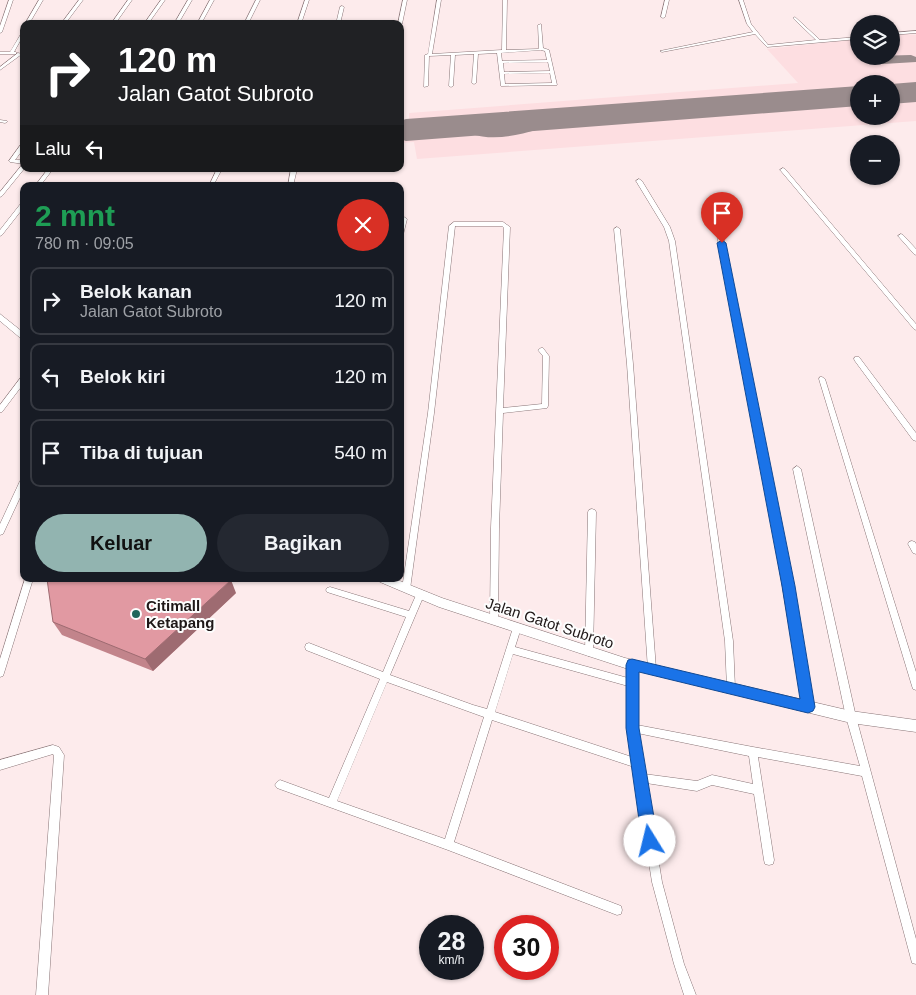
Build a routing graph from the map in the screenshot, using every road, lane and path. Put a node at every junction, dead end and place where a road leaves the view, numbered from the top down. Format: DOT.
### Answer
graph roads {
  1 [pos="11,0"];
  2 [pos="41,0"];
  3 [pos="81,0"];
  4 [pos="130,0"];
  5 [pos="162,0"];
  6 [pos="190,0"];
  7 [pos="212,0"];
  8 [pos="258,0"];
  9 [pos="308,0"];
  10 [pos="405,0"];
  11 [pos="439,0"];
  12 [pos="505,0"];
  13 [pos="668,0"];
  14 [pos="741,0"];
  15 [pos="342,7"];
  16 [pos="663,17"];
  17 [pos="795,18"];
  18 [pos="29,20"];
  19 [pos="66,20"];
  20 [pos="116,20"];
  21 [pos="149,20"];
  22 [pos="178,20"];
  23 [pos="201,20"];
  24 [pos="248,20"];
  25 [pos="300,20"];
  26 [pos="339,20"];
  27 [pos="401,20"];
  28 [pos="540,25"];
  29 [pos="0,32"];
  30 [pos="916,32"];
  31 [pos="755,33"];
  32 [pos="900,33"];
  33 [pos="20,37"];
  34 [pos="850,39"];
  35 [pos="820,42"];
  36 [pos="540,50"];
  37 [pos="662,50"];
  38 [pos="502,51"];
  39 [pos="476,52"];
  40 [pos="0,53"];
  41 [pos="11,53"];
  42 [pos="20,54"];
  43 [pos="452,54"];
  44 [pos="20,55"];
  45 [pos="419,55"];
  46 [pos="429,55"];
  47 [pos="550,61"];
  48 [pos="500,62"];
  49 [pos="0,69"];
  50 [pos="552,72"];
  51 [pos="502,73"];
  52 [pos="474,83"];
  53 [pos="426,86"];
  54 [pos="451,86"];
  55 [pos="20,150"];
  56 [pos="20,162"];
  57 [pos="783,170"];
  58 [pos="20,171"];
  59 [pos="48,172"];
  60 [pos="638,181"];
  61 [pos="40,182"];
  62 [pos="0,195"];
  63 [pos="20,209"];
  64 [pos="617,229"];
  65 [pos="719,230"];
  66 [pos="0,234"];
  67 [pos="901,236"];
  68 [pos="916,253"];
  69 [pos="0,317"];
  70 [pos="916,328"];
  71 [pos="20,334"];
  72 [pos="541,350"];
  73 [pos="857,358"];
  74 [pos="822,379"];
  75 [pos="20,383"];
  76 [pos="0,410"];
  77 [pos="500,411"];
  78 [pos="916,438"];
  79 [pos="797,469"];
  80 [pos="20,490"];
  81 [pos="592,512"];
  82 [pos="0,532"];
  83 [pos="28,582"];
  84 [pos="390,582"];
  85 [pos="330,590"];
  86 [pos="406,590"];
  87 [pos="420,595"];
  88 [pos="411,615"];
  89 [pos="494,620"];
  90 [pos="517,628"];
  91 [pos="309,647"];
  92 [pos="510,650"];
  93 [pos="589,652"];
  94 [pos="632,665"];
  95 [pos="652,669"];
  96 [pos="0,673"];
  97 [pos="385,679"];
  98 [pos="632,683"];
  99 [pos="916,686"];
  100 [pos="731,688"];
  101 [pos="808,707"];
  102 [pos="488,716"];
  103 [pos="851,717"];
  104 [pos="916,726"];
  105 [pos="632,728"];
  106 [pos="753,752"];
  107 [pos="639,764"];
  108 [pos="0,765"];
  109 [pos="865,772"];
  110 [pos="641,778"];
  111 [pos="280,785"];
  112 [pos="758,790"];
  113 [pos="331,804"];
  114 [pos="448,846"];
  115 [pos="769,860"];
  116 [pos="617,910"];
  117 [pos="916,958"];
  118 [pos="42,995"];
  119 [pos="690,995"];
  1 -- 29 [label="street"];
  2 -- 18 [label="street"];
  3 -- 19 [label="street"];
  4 -- 20 [label="street"];
  5 -- 21 [label="street"];
  6 -- 22 [label="street"];
  7 -- 23 [label="street"];
  8 -- 24 [label="street"];
  9 -- 25 [label="street"];
  10 -- 27 [label="street"];
  11 -- 46 [label="street"];
  12 -- 38 [label="street"];
  13 -- 16 [label="street"];
  14 -- 31 [label="street"];
  15 -- 26 [label="street"];
  17 -- 35 [label="street"];
  28 -- 36 [label="street"];
  30 -- 32 [label="street"];
  31 -- 35 [label="street"];
  31 -- 37 [label="street"];
  33 -- 41 [label="street"];
  34 -- 35 [label="street"];
  36 -- 38 [label="street"];
  36 -- 47 [label="street"];
  38 -- 39 [label="street"];
  38 -- 48 [label="street"];
  39 -- 43 [label="street"];
  39 -- 52 [label="street"];
  40 -- 41 [label="street"];
  41 -- 42 [label="street"];
  43 -- 46 [label="street"];
  43 -- 54 [label="street"];
  44 -- 49 [label="street"];
  45 -- 46 [label="street"];
  46 -- 53 [label="street"];
  47 -- 48 [label="street"];
  47 -- 50 [label="street"];
  48 -- 51 [label="street"];
  50 -- 51 [label="street"];
  50 -- 51 [label="street"];
  55 -- 56 [label="street"];
  57 -- 70 [label="street"];
  58 -- 62 [label="street"];
  59 -- 61 [label="street"];
  60 -- 100 [label="street"];
  63 -- 66 [label="street"];
  64 -- 95 [label="street"];
  65 -- 101 [label="street"];
  67 -- 68 [label="street"];
  69 -- 71 [label="street"];
  72 -- 77 [label="street"];
  73 -- 78 [label="street"];
  74 -- 99 [label="street"];
  75 -- 76 [label="street"];
  77 -- 86 [label="street"];
  77 -- 89 [label="street"];
  79 -- 103 [label="street"];
  80 -- 82 [label="street"];
  81 -- 93 [label="street"];
  83 -- 96 [label="street"];
  84 -- 86 [label="street, Jalan Gatot Subroto"];
  85 -- 88 [label="street"];
  86 -- 87 [label="street, Jalan Gatot Subroto"];
  87 -- 88 [label="street"];
  87 -- 89 [label="street, Jalan Gatot Subroto"];
  88 -- 97 [label="street"];
  89 -- 90 [label="street, Jalan Gatot Subroto"];
  90 -- 92 [label="street"];
  90 -- 93 [label="street, Jalan Gatot Subroto"];
  91 -- 97 [label="street"];
  92 -- 98 [label="street"];
  92 -- 102 [label="street"];
  93 -- 94 [label="street, Jalan Gatot Subroto"];
  94 -- 95 [label="street, Jalan Gatot Subroto"];
  94 -- 98 [label="street"];
  95 -- 100 [label="street, Jalan Gatot Subroto"];
  97 -- 102 [label="street"];
  97 -- 113 [label="street"];
  98 -- 105 [label="street"];
  100 -- 101 [label="street, Jalan Gatot Subroto"];
  101 -- 103 [label="street, Jalan Gatot Subroto"];
  102 -- 107 [label="street"];
  102 -- 114 [label="street"];
  103 -- 104 [label="street, Jalan Gatot Subroto"];
  103 -- 109 [label="street"];
  105 -- 106 [label="street"];
  105 -- 107 [label="street"];
  106 -- 109 [label="street"];
  106 -- 112 [label="street"];
  107 -- 110 [label="street"];
  108 -- 118 [label="street"];
  109 -- 117 [label="street"];
  110 -- 112 [label="street"];
  110 -- 119 [label="street"];
  111 -- 113 [label="street"];
  112 -- 115 [label="street"];
  113 -- 114 [label="street"];
  114 -- 116 [label="street"];
}
